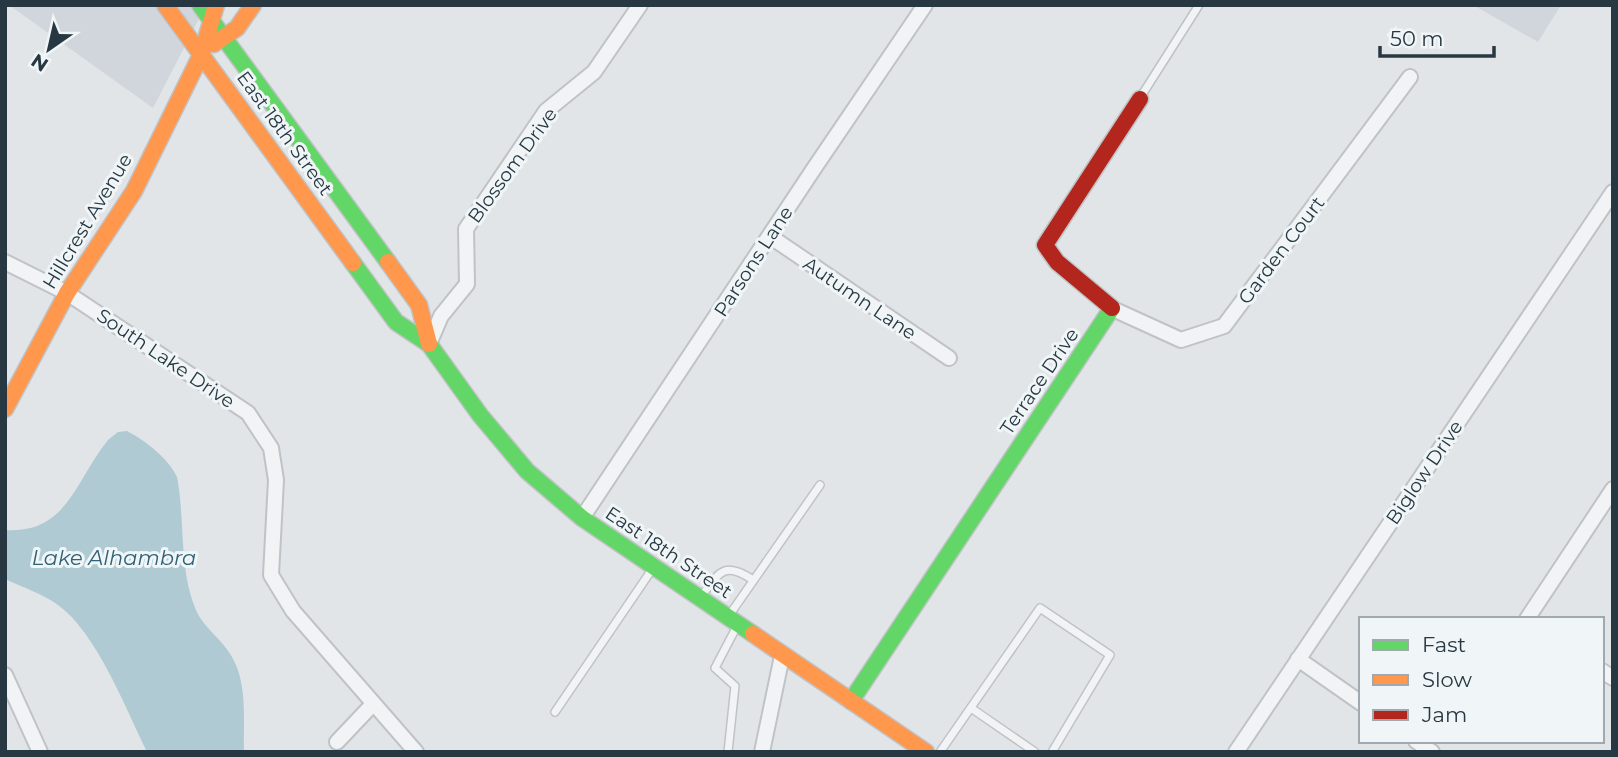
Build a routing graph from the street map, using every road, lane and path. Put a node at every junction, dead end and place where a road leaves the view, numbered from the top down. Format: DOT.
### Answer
graph roads {
  1 [pos="165,5"];
  2 [pos="200,5"];
  3 [pos="253,5"];
  4 [pos="640,5"];
  5 [pos="926,5"];
  6 [pos="1199,5"];
  7 [pos="214,12"];
  8 [pos="224,38"];
  9 [pos="202,53"];
  10 [pos="1410,77"];
  11 [pos="1140,99"];
  12 [pos="1613,192"];
  13 [pos="771,237"];
  14 [pos="5,262"];
  15 [pos="67,293"];
  16 [pos="1113,309"];
  17 [pos="429,344"];
  18 [pos="949,358"];
  19 [pos="5,409"];
  20 [pos="820,485"];
  21 [pos="1613,489"];
  22 [pos="582,518"];
  23 [pos="653,567"];
  24 [pos="753,580"];
  25 [pos="699,599"];
  26 [pos="1528,617"];
  27 [pos="733,622"];
  28 [pos="782,656"];
  29 [pos="1298,659"];
  30 [pos="5,675"];
  31 [pos="850,701"];
  32 [pos="1359,702"];
  33 [pos="373,704"];
  34 [pos="971,708"];
  35 [pos="555,712"];
  36 [pos="337,742"];
  37 [pos="40,752"];
  38 [pos="416,752"];
  39 [pos="728,752"];
  40 [pos="762,752"];
  41 [pos="926,752"];
  42 [pos="940,752"];
  43 [pos="1035,752"];
  44 [pos="1052,752"];
  45 [pos="1236,752"];
  1 -- 9 [label="main road, East 18th Street"];
  2 -- 7 [label="main road, East 18th Street"];
  3 -- 8 [label="main road, Hillcrest Avenue"];
  4 -- 17 [label="street, Blossom Drive"];
  5 -- 13 [label="street, Parsons Lane"];
  6 -- 11 [label="lane"];
  7 -- 8 [label="main road, East 18th Street"];
  7 -- 9 [label="main road, Hillcrest Avenue"];
  8 -- 9 [label="main road, Hillcrest Avenue"];
  8 -- 17 [label="main road, East 18th Street"];
  9 -- 15 [label="main road, Hillcrest Avenue"];
  9 -- 17 [label="main road, East 18th Street"];
  10 -- 16 [label="street, Garden Court"];
  11 -- 16 [label="main road"];
  12 -- 29 [label="street, Biglow Drive"];
  13 -- 18 [label="street, Autumn Lane"];
  13 -- 22 [label="street, Parsons Lane"];
  14 -- 15 [label="street, South Lake Drive"];
  15 -- 19 [label="main road, Hillcrest Avenue"];
  15 -- 33 [label="street, South Lake Drive"];
  16 -- 31 [label="main road, Terrace Drive"];
  17 -- 22 [label="main road, East 18th Street"];
  20 -- 24 [label="lane"];
  21 -- 26 [label="street"];
  22 -- 23 [label="main road, East 18th Street"];
  23 -- 25 [label="main road, East 18th Street"];
  23 -- 35 [label="lane"];
  24 -- 25 [label="lane"];
  24 -- 27 [label="lane"];
  25 -- 27 [label="main road, East 18th Street"];
  27 -- 28 [label="main road, East 18th Street"];
  27 -- 39 [label="lane"];
  28 -- 31 [label="main road, East 18th Street"];
  28 -- 40 [label="street"];
  29 -- 32 [label="street"];
  29 -- 45 [label="street, Biglow Drive"];
  30 -- 37 [label="street"];
  31 -- 41 [label="main road, East 18th Street"];
  33 -- 36 [label="street"];
  33 -- 38 [label="street, South Lake Drive"];
  34 -- 42 [label="lane"];
  34 -- 43 [label="lane"];
  34 -- 44 [label="lane"];
}
